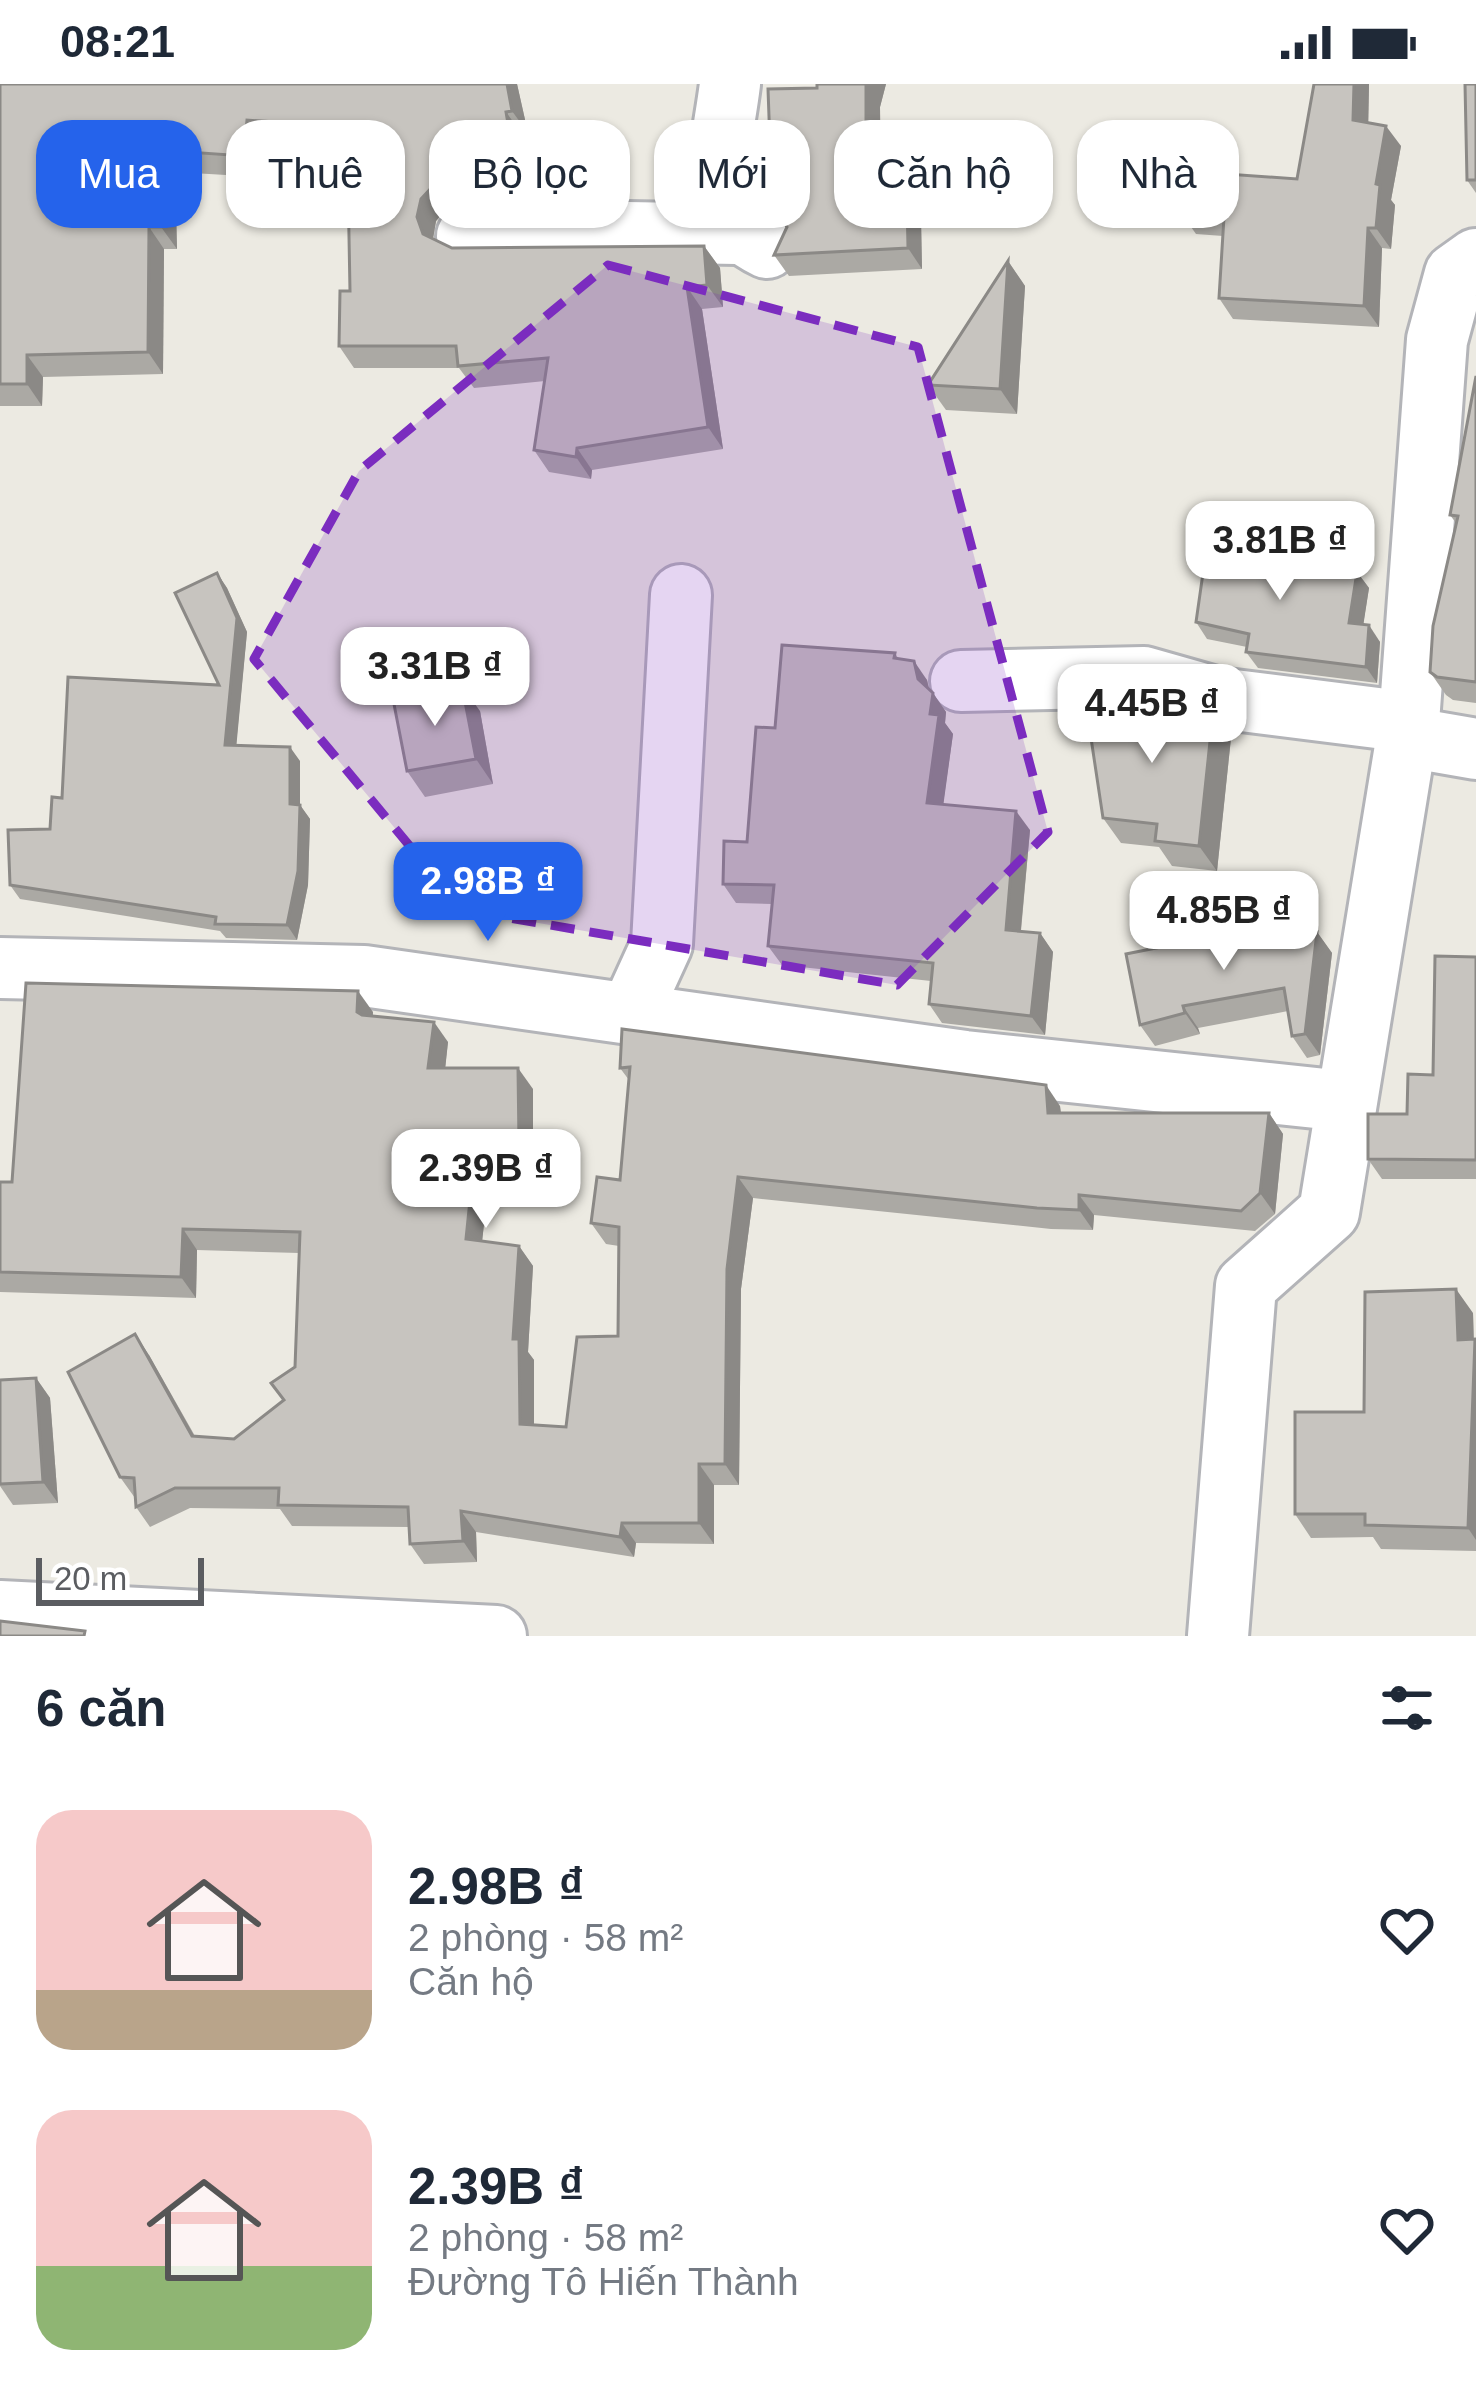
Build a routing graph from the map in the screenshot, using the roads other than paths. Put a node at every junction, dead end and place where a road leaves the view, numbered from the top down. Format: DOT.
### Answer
graph roads {
  1 [pos="730,84"];
  2 [pos="467,236"];
  3 [pos="1476,259"];
  4 [pos="681,595"];
  5 [pos="961,681"];
  6 [pos="1408,729"];
  7 [pos="1476,749"];
  8 [pos="0,968"];
  9 [pos="630,1014"];
  10 [pos="1343,1101"];
  11 [pos="0,1611"];
  12 [pos="496,1636"];
  13 [pos="1218,1636"];
  1 -- 2 [label="street"];
  3 -- 6 [label="street"];
  4 -- 9 [label="street"];
  5 -- 6 [label="street"];
  6 -- 7 [label="street"];
  6 -- 10 [label="street"];
  8 -- 9 [label="street"];
  9 -- 10 [label="street"];
  10 -- 13 [label="street"];
  11 -- 12 [label="street"];
}
